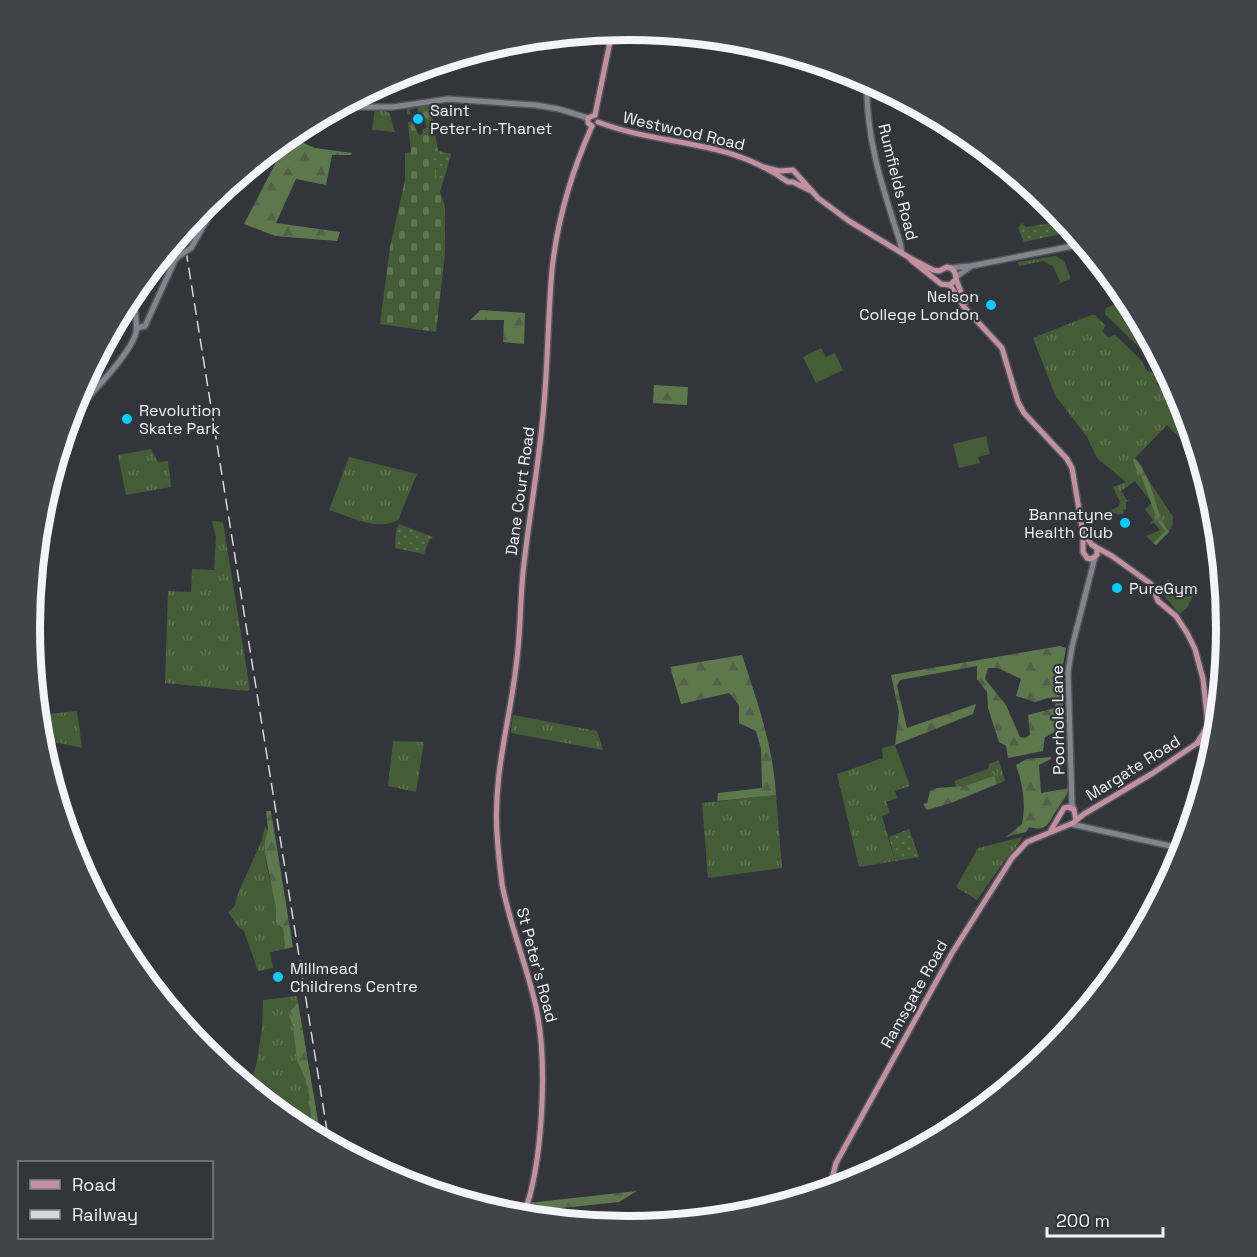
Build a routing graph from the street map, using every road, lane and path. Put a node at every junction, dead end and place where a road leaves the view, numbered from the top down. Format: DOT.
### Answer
graph roads {
  1 [pos="610,41"];
  2 [pos="867,91"];
  3 [pos="359,106"];
  4 [pos="595,115"];
  5 [pos="588,118"];
  6 [pos="598,122"];
  7 [pos="592,126"];
  8 [pos="763,167"];
  9 [pos="786,171"];
  10 [pos="797,175"];
  11 [pos="785,180"];
  12 [pos="793,182"];
  13 [pos="810,190"];
  14 [pos="208,218"];
  15 [pos="1075,246"];
  16 [pos="902,254"];
  17 [pos="910,258"];
  18 [pos="971,266"];
  19 [pos="950,268"];
  20 [pos="939,271"];
  21 [pos="956,278"];
  22 [pos="939,282"];
  23 [pos="950,285"];
  24 [pos="967,309"];
  25 [pos="134,311"];
  26 [pos="137,328"];
  27 [pos="89,395"];
  28 [pos="1083,533"];
  29 [pos="1094,546"];
  30 [pos="1084,548"];
  31 [pos="1096,556"];
  32 [pos="1112,556"];
  33 [pos="1086,558"];
  34 [pos="1089,578"];
  35 [pos="1207,708"];
  36 [pos="1210,711"];
  37 [pos="1208,725"];
  38 [pos="1208,726"];
  39 [pos="1205,741"];
  40 [pos="1196,744"];
  41 [pos="1071,792"];
  42 [pos="1064,808"];
  43 [pos="1075,812"];
  44 [pos="1084,814"];
  45 [pos="1059,815"];
  46 [pos="1071,823"];
  47 [pos="1050,831"];
  48 [pos="1175,847"];
  49 [pos="500,864"];
  50 [pos="832,1180"];
  51 [pos="525,1207"];
  1 -- 4 [label="main road"];
  2 -- 16 [label="street, Rumfields Road"];
  3 -- 5 [label="street"];
  4 -- 5 [label="main road"];
  4 -- 6 [label="main road"];
  5 -- 7 [label="main road"];
  6 -- 7 [label="main road"];
  6 -- 8 [label="main road, Westwood Road"];
  7 -- 49 [label="main road, Dane Court Road"];
  8 -- 9 [label="main road, Westwood Road"];
  8 -- 11 [label="main road, Westwood Road"];
  9 -- 10 [label="main road"];
  9 -- 11 [label="main road"];
  10 -- 12 [label="main road"];
  10 -- 13 [label="main road"];
  11 -- 12 [label="main road"];
  12 -- 13 [label="main road"];
  13 -- 16 [label="main road"];
  14 -- 26 [label="street, bridge"];
  15 -- 18 [label="street"];
  16 -- 17 [label="main road"];
  17 -- 20 [label="main road"];
  17 -- 22 [label="main road"];
  18 -- 19 [label="street"];
  18 -- 21 [label="street"];
  19 -- 20 [label="main road"];
  19 -- 21 [label="main road"];
  20 -- 22 [label="main road"];
  21 -- 23 [label="main road"];
  21 -- 24 [label="main road"];
  22 -- 23 [label="main road"];
  23 -- 24 [label="main road"];
  24 -- 28 [label="main road"];
  25 -- 26 [label="street"];
  26 -- 27 [label="street"];
  28 -- 29 [label="main road"];
  28 -- 30 [label="main road"];
  29 -- 30 [label="main road"];
  29 -- 31 [label="main road"];
  29 -- 32 [label="main road"];
  30 -- 33 [label="main road"];
  31 -- 32 [label="main road"];
  31 -- 33 [label="main road"];
  31 -- 34 [label="street, Poorhole Lane"];
  32 -- 35 [label="main road"];
  33 -- 34 [label="street, Poorhole Lane"];
  34 -- 41 [label="street, Poorhole Lane"];
  35 -- 36 [label="main road"];
  35 -- 37 [label="main road"];
  38 -- 40 [label="main road, Margate Road"];
  39 -- 40 [label="main road, Margate Road"];
  40 -- 44 [label="main road, Margate Road"];
  41 -- 42 [label="street, Poorhole Lane"];
  41 -- 43 [label="street, Poorhole Lane"];
  42 -- 43 [label="main road"];
  42 -- 45 [label="main road"];
  43 -- 44 [label="main road, Margate Road"];
  43 -- 46 [label="main road"];
  44 -- 46 [label="main road, Margate Road"];
  45 -- 46 [label="main road"];
  45 -- 47 [label="main road"];
  46 -- 47 [label="main road, Ramsgate Road"];
  46 -- 48 [label="street"];
  47 -- 50 [label="main road, Ramsgate Road"];
  49 -- 51 [label="main road, St Peter's Road"];
}
